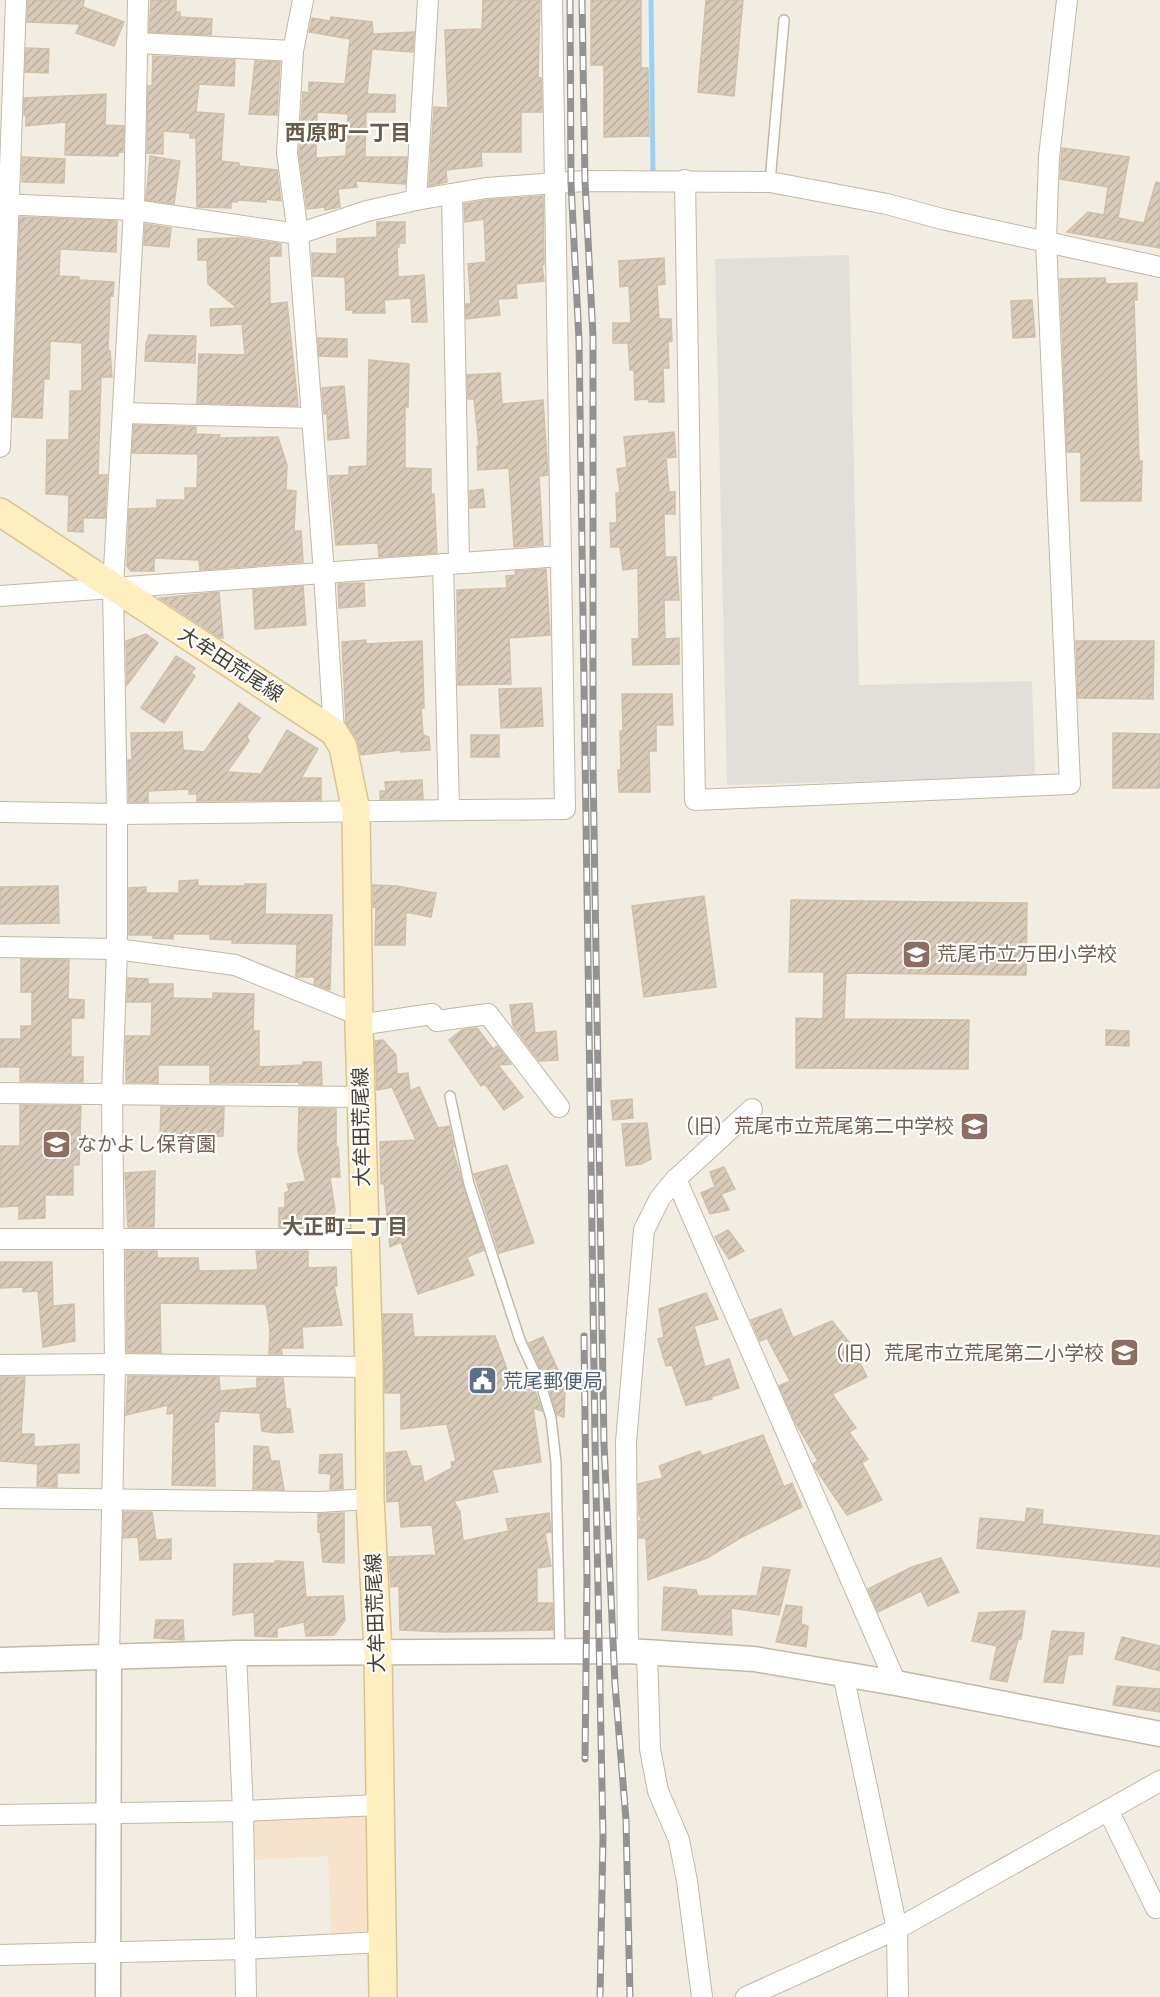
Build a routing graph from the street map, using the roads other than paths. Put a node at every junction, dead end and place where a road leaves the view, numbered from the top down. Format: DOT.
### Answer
graph roads {
  1 [pos="16,0"];
  2 [pos="138,0"];
  3 [pos="303,0"];
  4 [pos="428,0"];
  5 [pos="552,0"];
  6 [pos="1067,0"];
  7 [pos="784,20"];
  8 [pos="137,43"];
  9 [pos="293,51"];
  10 [pos="7,81"];
  11 [pos="685,180"];
  12 [pos="554,182"];
  13 [pos="770,182"];
  14 [pos="452,194"];
  15 [pos="416,200"];
  16 [pos="5,205"];
  17 [pos="134,210"];
  18 [pos="298,234"];
  19 [pos="1046,240"];
  20 [pos="1160,267"];
  21 [pos="123,413"];
  22 [pos="312,418"];
  23 [pos="0,447"];
  24 [pos="0,512"];
  25 [pos="561,556"];
  26 [pos="451,564"];
  27 [pos="324,573"];
  28 [pos="113,587"];
  29 [pos="0,596"];
  30 [pos="334,732"];
  31 [pos="449,810"];
  32 [pos="356,811"];
  33 [pos="0,812"];
  34 [pos="117,814"];
  35 [pos="0,946"];
  36 [pos="117,949"];
  37 [pos="359,1020"];
  38 [pos="0,1093"];
  39 [pos="112,1094"];
  40 [pos="450,1096"];
  41 [pos="361,1097"];
  42 [pos="559,1107"];
  43 [pos="752,1109"];
  44 [pos="676,1179"];
  45 [pos="114,1238"];
  46 [pos="0,1239"];
  47 [pos="364,1239"];
  48 [pos="115,1364"];
  49 [pos="0,1365"];
  50 [pos="369,1366"];
  51 [pos="0,1498"];
  52 [pos="111,1499"];
  53 [pos="370,1499"];
  54 [pos="378,1652"];
  55 [pos="560,1652"];
  56 [pos="638,1652"];
  57 [pos="236,1653"];
  58 [pos="109,1657"];
  59 [pos="0,1660"];
  60 [pos="843,1674"];
  61 [pos="896,1683"];
  62 [pos="1160,1734"];
  63 [pos="1160,1781"];
  64 [pos="379,1805"];
  65 [pos="1108,1810"];
  66 [pos="243,1811"];
  67 [pos="108,1814"];
  68 [pos="0,1815"];
  69 [pos="1156,1908"];
  70 [pos="897,1929"];
  71 [pos="382,1942"];
  72 [pos="244,1949"];
  73 [pos="109,1952"];
  74 [pos="0,1955"];
  75 [pos="752,1996"];
  76 [pos="108,1997"];
  77 [pos="246,1997"];
  78 [pos="383,1997"];
  79 [pos="702,1997"];
  80 [pos="898,1997"];
  1 -- 10 [label="street"];
  2 -- 8 [label="street"];
  3 -- 9 [label="street"];
  4 -- 15 [label="street"];
  5 -- 12 [label="street"];
  6 -- 19 [label="street"];
  7 -- 13 [label="lane"];
  8 -- 9 [label="street"];
  8 -- 17 [label="street"];
  9 -- 18 [label="street"];
  10 -- 16 [label="street"];
  11 -- 12 [label="street"];
  11 -- 13 [label="street"];
  11 -- 19 [label="street"];
  12 -- 14 [label="street"];
  12 -- 25 [label="street"];
  13 -- 19 [label="street"];
  14 -- 15 [label="street"];
  14 -- 26 [label="street"];
  15 -- 18 [label="street"];
  16 -- 17 [label="street"];
  16 -- 23 [label="street"];
  17 -- 18 [label="street"];
  17 -- 21 [label="street"];
  18 -- 22 [label="street"];
  19 -- 20 [label="street"];
  21 -- 22 [label="street"];
  21 -- 28 [label="street"];
  22 -- 27 [label="street"];
  24 -- 28 [label="main road, 大牟田荒尾線"];
  25 -- 26 [label="street"];
  25 -- 31 [label="street"];
  26 -- 27 [label="street"];
  26 -- 31 [label="street"];
  27 -- 28 [label="street"];
  27 -- 30 [label="street"];
  28 -- 29 [label="street"];
  28 -- 30 [label="main road, 大牟田荒尾線"];
  28 -- 34 [label="street"];
  30 -- 32 [label="main road, 大牟田荒尾線"];
  31 -- 32 [label="street"];
  32 -- 34 [label="street"];
  32 -- 37 [label="main road, 大牟田荒尾線"];
  33 -- 34 [label="street"];
  34 -- 36 [label="street"];
  35 -- 36 [label="street"];
  36 -- 37 [label="street"];
  36 -- 39 [label="street"];
  37 -- 41 [label="main road, 大牟田荒尾線"];
  37 -- 42 [label="street"];
  38 -- 39 [label="street"];
  39 -- 41 [label="street"];
  39 -- 45 [label="street"];
  40 -- 55 [label="lane"];
  41 -- 47 [label="main road, 大牟田荒尾線"];
  43 -- 44 [label="street"];
  44 -- 56 [label="street"];
  44 -- 61 [label="street"];
  45 -- 46 [label="street"];
  45 -- 47 [label="street"];
  45 -- 48 [label="street"];
  47 -- 50 [label="main road, 大牟田荒尾線"];
  48 -- 49 [label="street"];
  48 -- 50 [label="street"];
  48 -- 52 [label="street"];
  50 -- 53 [label="main road, 大牟田荒尾線"];
  51 -- 52 [label="street"];
  52 -- 53 [label="street"];
  52 -- 58 [label="street"];
  53 -- 54 [label="main road, 大牟田荒尾線"];
  54 -- 55 [label="street"];
  54 -- 57 [label="street"];
  54 -- 64 [label="main road, 大牟田荒尾線"];
  55 -- 56 [label="street"];
  56 -- 60 [label="street"];
  56 -- 79 [label="street"];
  57 -- 58 [label="street"];
  57 -- 66 [label="street"];
  58 -- 59 [label="street"];
  58 -- 67 [label="street"];
  60 -- 61 [label="street"];
  60 -- 70 [label="street"];
  61 -- 62 [label="street"];
  63 -- 65 [label="street"];
  64 -- 66 [label="street"];
  64 -- 71 [label="main road, 大牟田荒尾線"];
  65 -- 69 [label="street"];
  65 -- 70 [label="street"];
  66 -- 67 [label="street"];
  66 -- 72 [label="street"];
  67 -- 68 [label="street"];
  67 -- 73 [label="street"];
  70 -- 75 [label="street"];
  70 -- 80 [label="street"];
  71 -- 72 [label="street"];
  71 -- 78 [label="main road, 大牟田荒尾線"];
  72 -- 73 [label="street"];
  72 -- 77 [label="street"];
  73 -- 74 [label="street"];
  73 -- 76 [label="street"];
}
